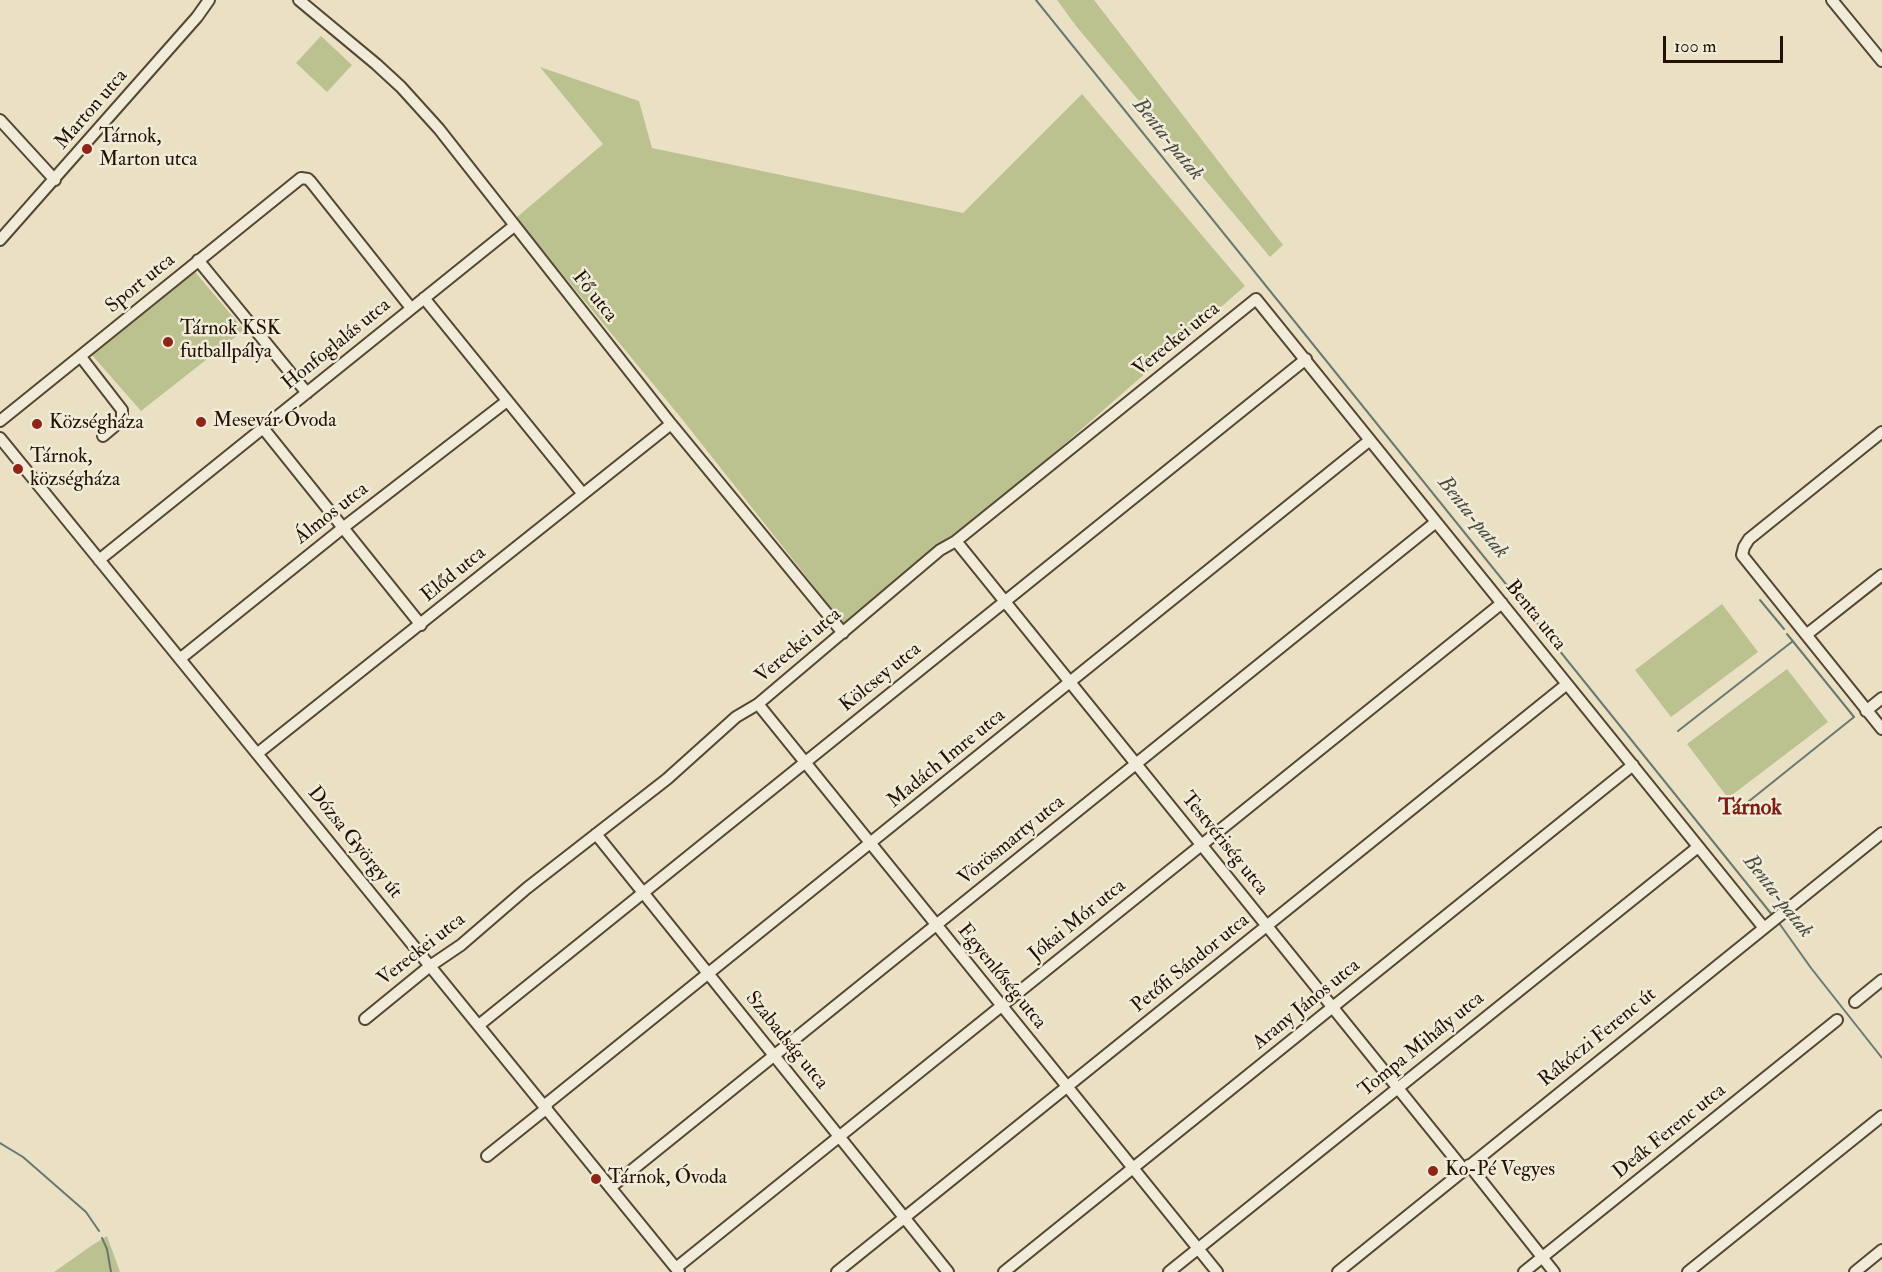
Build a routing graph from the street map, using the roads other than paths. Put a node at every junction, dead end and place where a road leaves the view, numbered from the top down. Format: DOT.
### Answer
graph roads {
  1 [pos="208,0"];
  2 [pos="299,0"];
  3 [pos="1832,0"];
  4 [pos="1882,61"];
  5 [pos="0,120"];
  6 [pos="55,180"];
  7 [pos="514,226"];
  8 [pos="0,240"];
  9 [pos="198,260"];
  10 [pos="424,298"];
  11 [pos="1256,299"];
  12 [pos="411,308"];
  13 [pos="81,357"];
  14 [pos="1306,359"];
  15 [pos="307,393"];
  16 [pos="507,400"];
  17 [pos="0,420"];
  18 [pos="671,424"];
  19 [pos="263,428"];
  20 [pos="1882,432"];
  21 [pos="103,436"];
  22 [pos="0,438"];
  23 [pos="1371,440"];
  24 [pos="583,494"];
  25 [pos="1436,522"];
  26 [pos="344,527"];
  27 [pos="956,541"];
  28 [pos="99,560"];
  29 [pos="1882,575"];
  30 [pos="1005,601"];
  31 [pos="1502,603"];
  32 [pos="421,625"];
  33 [pos="843,633"];
  34 [pos="1806,635"];
  35 [pos="181,658"];
  36 [pos="1071,682"];
  37 [pos="1567,684"];
  38 [pos="1882,698"];
  39 [pos="758,704"];
  40 [pos="1866,711"];
  41 [pos="1882,729"];
  42 [pos="258,753"];
  43 [pos="805,762"];
  44 [pos="1137,764"];
  45 [pos="1633,765"];
  46 [pos="1882,833"];
  47 [pos="596,834"];
  48 [pos="871,843"];
  49 [pos="1202,845"];
  50 [pos="1698,847"];
  51 [pos="642,893"];
  52 [pos="936,924"];
  53 [pos="1267,926"];
  54 [pos="1764,928"];
  55 [pos="430,966"];
  56 [pos="709,975"];
  57 [pos="1882,980"];
  58 [pos="1855,1002"];
  59 [pos="1002,1006"];
  60 [pos="1332,1008"];
  61 [pos="365,1019"];
  62 [pos="1837,1020"];
  63 [pos="479,1025"];
  64 [pos="773,1055"];
  65 [pos="1067,1087"];
  66 [pos="1398,1088"];
  67 [pos="546,1106"];
  68 [pos="1882,1116"];
  69 [pos="839,1136"];
  70 [pos="487,1156"];
  71 [pos="1467,1167"];
  72 [pos="1132,1169"];
  73 [pos="610,1187"];
  74 [pos="905,1218"];
  75 [pos="1198,1249"];
  76 [pos="1882,1251"];
  77 [pos="1543,1257"];
  78 [pos="678,1270"];
  79 [pos="837,1272"];
  80 [pos="948,1272"];
  81 [pos="1004,1272"];
  82 [pos="1169,1272"];
  83 [pos="1217,1272"];
  84 [pos="1338,1272"];
  85 [pos="1524,1272"];
  86 [pos="1554,1272"];
  87 [pos="1688,1272"];
  88 [pos="1855,1272"];
  1 -- 6 [label="street, Marton utca"];
  2 -- 7 [label="street, Fő utca"];
  3 -- 4 [label="street"];
  5 -- 6 [label="street"];
  6 -- 8 [label="street, Marton utca"];
  7 -- 10 [label="street, Honfoglalás utca"];
  7 -- 18 [label="street, Fő utca"];
  9 -- 12 [label="street, Sport utca"];
  9 -- 13 [label="street, Sport utca"];
  9 -- 15 [label="street"];
  10 -- 12 [label="street, Honfoglalás utca"];
  10 -- 16 [label="street"];
  11 -- 14 [label="street, Benta utca"];
  11 -- 27 [label="street, Vereckei utca"];
  12 -- 15 [label="street, Honfoglalás utca"];
  13 -- 17 [label="street, Sport utca"];
  13 -- 21 [label="street"];
  14 -- 23 [label="street, Benta utca"];
  14 -- 30 [label="street, Kölcsey utca"];
  15 -- 19 [label="street, Honfoglalás utca"];
  16 -- 24 [label="street"];
  16 -- 26 [label="street, Álmos utca"];
  18 -- 24 [label="street, Előd utca"];
  18 -- 33 [label="street, Fő utca"];
  19 -- 26 [label="street"];
  19 -- 28 [label="street, Honfoglalás utca"];
  20 -- 34 [label="street"];
  22 -- 28 [label="street, Dózsa György út"];
  23 -- 25 [label="street, Benta utca"];
  23 -- 36 [label="street, Madách Imre utca"];
  24 -- 32 [label="street, Előd utca"];
  25 -- 31 [label="street, Benta utca"];
  25 -- 44 [label="street, Vörösmarty utca"];
  26 -- 32 [label="street"];
  26 -- 35 [label="street, Álmos utca"];
  27 -- 30 [label="street, Testvériség utca"];
  27 -- 33 [label="street, Vereckei utca"];
  28 -- 35 [label="street, Dózsa György út"];
  29 -- 34 [label="street"];
  30 -- 36 [label="street, Testvériség utca"];
  30 -- 43 [label="street, Kölcsey utca"];
  31 -- 37 [label="street, Benta utca"];
  31 -- 49 [label="street, Jókai Mór utca"];
  32 -- 42 [label="street, Előd utca"];
  33 -- 39 [label="street, Vereckei utca"];
  34 -- 40 [label="street"];
  35 -- 42 [label="street, Dózsa György út"];
  36 -- 44 [label="street, Testvériség utca"];
  36 -- 48 [label="street, Madách Imre utca"];
  37 -- 45 [label="street, Benta utca"];
  37 -- 53 [label="street, Petőfi Sándor utca"];
  38 -- 40 [label="street"];
  39 -- 43 [label="street, Egyenlőség utca"];
  39 -- 47 [label="street, Vereckei utca"];
  40 -- 41 [label="street"];
  42 -- 55 [label="street, Dózsa György út"];
  43 -- 48 [label="street, Egyenlőség utca"];
  43 -- 51 [label="street, Kölcsey utca"];
  44 -- 49 [label="street, Testvériség utca"];
  44 -- 52 [label="street, Vörösmarty utca"];
  45 -- 50 [label="street, Benta utca"];
  45 -- 60 [label="street, Arany János utca"];
  46 -- 54 [label="street, Rákóczi Ferenc út"];
  47 -- 51 [label="street, Szabadság utca"];
  47 -- 55 [label="street, Vereckei utca"];
  48 -- 52 [label="street, Egyenlőség utca"];
  48 -- 56 [label="street, Madách Imre utca"];
  49 -- 53 [label="street, Testvériség utca"];
  49 -- 59 [label="street, Jókai Mór utca"];
  50 -- 54 [label="street, Benta utca"];
  50 -- 66 [label="street, Tompa Mihály utca"];
  51 -- 56 [label="street, Szabadság utca"];
  51 -- 63 [label="street, Kölcsey utca"];
  52 -- 59 [label="street, Egyenlőség utca"];
  52 -- 64 [label="street, Vörösmarty utca"];
  53 -- 60 [label="street, Testvériség utca"];
  53 -- 65 [label="street, Petőfi Sándor utca"];
  54 -- 71 [label="street, Rákóczi Ferenc út"];
  55 -- 61 [label="street, Vereckei utca"];
  55 -- 63 [label="street, Dózsa György út"];
  56 -- 64 [label="street, Szabadság utca"];
  56 -- 67 [label="street, Madách Imre utca"];
  57 -- 58 [label="street"];
  59 -- 65 [label="street, Egyenlőség utca"];
  59 -- 69 [label="street, Jókai Mór utca"];
  60 -- 66 [label="street, Testvériség utca"];
  60 -- 72 [label="street, Arany János utca"];
  62 -- 77 [label="street, Deák Ferenc utca"];
  63 -- 67 [label="street, Dózsa György út"];
  64 -- 69 [label="street, Szabadság utca"];
  64 -- 73 [label="street, Vörösmarty utca"];
  65 -- 72 [label="street, Egyenlőség utca"];
  65 -- 74 [label="street, Petőfi Sándor utca"];
  66 -- 71 [label="street, Testvériség utca"];
  66 -- 75 [label="street, Tompa Mihály utca"];
  67 -- 70 [label="street, Madách Imre utca"];
  67 -- 73 [label="street, Dózsa György út"];
  68 -- 87 [label="street"];
  69 -- 74 [label="street, Szabadság utca"];
  69 -- 78 [label="street, Jókai Mór utca"];
  71 -- 77 [label="street, Testvériség utca"];
  71 -- 84 [label="street, Rákóczi Ferenc út"];
  72 -- 75 [label="street, Egyenlőség utca"];
  72 -- 81 [label="street, Arany János utca"];
  73 -- 78 [label="street, Dózsa György út"];
  74 -- 79 [label="street, Petőfi Sándor utca"];
  74 -- 80 [label="street, Szabadság utca"];
  75 -- 82 [label="street, Tompa Mihály utca"];
  75 -- 83 [label="street, Egyenlőség utca"];
  76 -- 88 [label="street"];
  77 -- 85 [label="street, Deák Ferenc utca"];
  77 -- 86 [label="street, Testvériség utca"];
}
